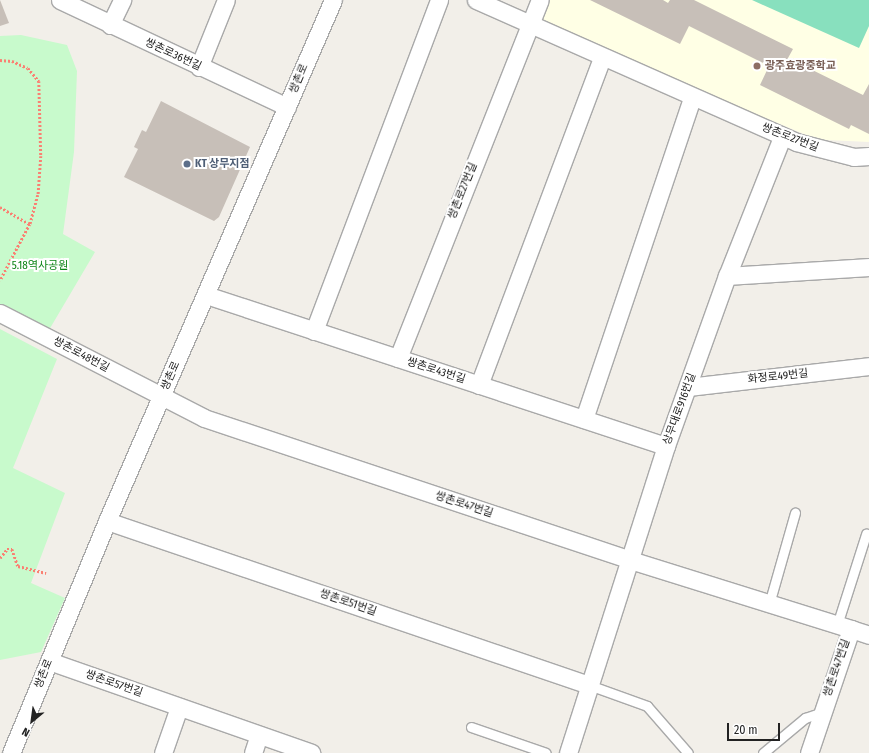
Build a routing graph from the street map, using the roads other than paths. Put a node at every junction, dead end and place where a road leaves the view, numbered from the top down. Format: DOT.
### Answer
graph roads {
  1 [pos="60,0"];
  2 [pos="122,0"];
  3 [pos="226,0"];
  4 [pos="333,0"];
  5 [pos="439,0"];
  6 [pos="476,0"];
  7 [pos="540,0"];
  8 [pos="529,24"];
  9 [pos="110,25"];
  10 [pos="602,57"];
  11 [pos="199,67"];
  12 [pos="692,98"];
  13 [pos="287,107"];
  14 [pos="782,137"];
  15 [pos="869,156"];
  16 [pos="869,267"];
  17 [pos="727,276"];
  18 [pos="206,296"];
  19 [pos="0,313"];
  20 [pos="314,331"];
  21 [pos="398,358"];
  22 [pos="869,366"];
  23 [pos="479,384"];
  24 [pos="688,387"];
  25 [pos="161,398"];
  26 [pos="584,419"];
  27 [pos="666,446"];
  28 [pos="795,513"];
  29 [pos="107,521"];
  30 [pos="866,534"];
  31 [pos="630,560"];
  32 [pos="769,604"];
  33 [pos="844,627"];
  34 [pos="869,635"];
  35 [pos="49,661"];
  36 [pos="589,685"];
  37 [pos="179,707"];
  38 [pos="822,712"];
  39 [pos="471,727"];
  40 [pos="259,735"];
  41 [pos="12,753"];
  42 [pos="163,753"];
  43 [pos="253,753"];
  44 [pos="311,753"];
  45 [pos="546,753"];
  46 [pos="568,753"];
  47 [pos="688,753"];
  48 [pos="763,753"];
  49 [pos="809,753"];
  1 -- 9 [label="street, 쌍촌로36번길"];
  2 -- 9 [label="street"];
  3 -- 11 [label="street"];
  4 -- 13 [label="street, 쌍촌로"];
  5 -- 20 [label="street"];
  6 -- 8 [label="street, 쌍촌로27번길"];
  7 -- 8 [label="street"];
  8 -- 10 [label="street, 쌍촌로27번길"];
  8 -- 21 [label="street, 쌍촌로27번길"];
  9 -- 11 [label="street, 쌍촌로36번길"];
  10 -- 12 [label="street, 쌍촌로27번길"];
  10 -- 23 [label="street"];
  11 -- 13 [label="street, 쌍촌로36번길"];
  12 -- 14 [label="street, 쌍촌로27번길"];
  12 -- 26 [label="street"];
  13 -- 18 [label="street, 쌍촌로"];
  14 -- 15 [label="street, 쌍촌로27번길"];
  14 -- 17 [label="street, 상무대로916번길"];
  16 -- 17 [label="street"];
  17 -- 24 [label="street, 상무대로916번길"];
  18 -- 20 [label="street, 쌍촌로43번길"];
  18 -- 25 [label="street, 쌍촌로"];
  19 -- 25 [label="street, 쌍촌로48번길"];
  20 -- 21 [label="street, 쌍촌로43번길"];
  21 -- 23 [label="street, 쌍촌로43번길"];
  22 -- 24 [label="street, 화정로49번길"];
  23 -- 26 [label="street, 쌍촌로43번길"];
  24 -- 27 [label="street, 상무대로916번길"];
  25 -- 29 [label="street, 쌍촌로"];
  25 -- 31 [label="street, 쌍촌로47번길"];
  26 -- 27 [label="street, 쌍촌로43번길"];
  27 -- 31 [label="street, 상무대로916번길"];
  28 -- 32 [label="lane"];
  29 -- 35 [label="street, 쌍촌로"];
  29 -- 36 [label="street, 쌍촌로51번길"];
  30 -- 33 [label="lane, 쌍촌로47번길"];
  31 -- 32 [label="street, 쌍촌로47번길"];
  31 -- 36 [label="street, 상무대로916번길"];
  32 -- 33 [label="street, 쌍촌로47번길"];
  33 -- 34 [label="street, 쌍촌로47번길"];
  33 -- 38 [label="street, 쌍촌로47번길"];
  35 -- 37 [label="street, 쌍촌로57번길"];
  35 -- 41 [label="street, 쌍촌로"];
  36 -- 46 [label="street, 상무대로916번길"];
  36 -- 47 [label="lane"];
  37 -- 40 [label="street, 쌍촌로57번길"];
  37 -- 42 [label="street"];
  38 -- 48 [label="lane"];
  38 -- 49 [label="street, 쌍촌로47번길"];
  39 -- 45 [label="lane"];
  40 -- 43 [label="street"];
  40 -- 44 [label="street, 쌍촌로57번길"];
}
